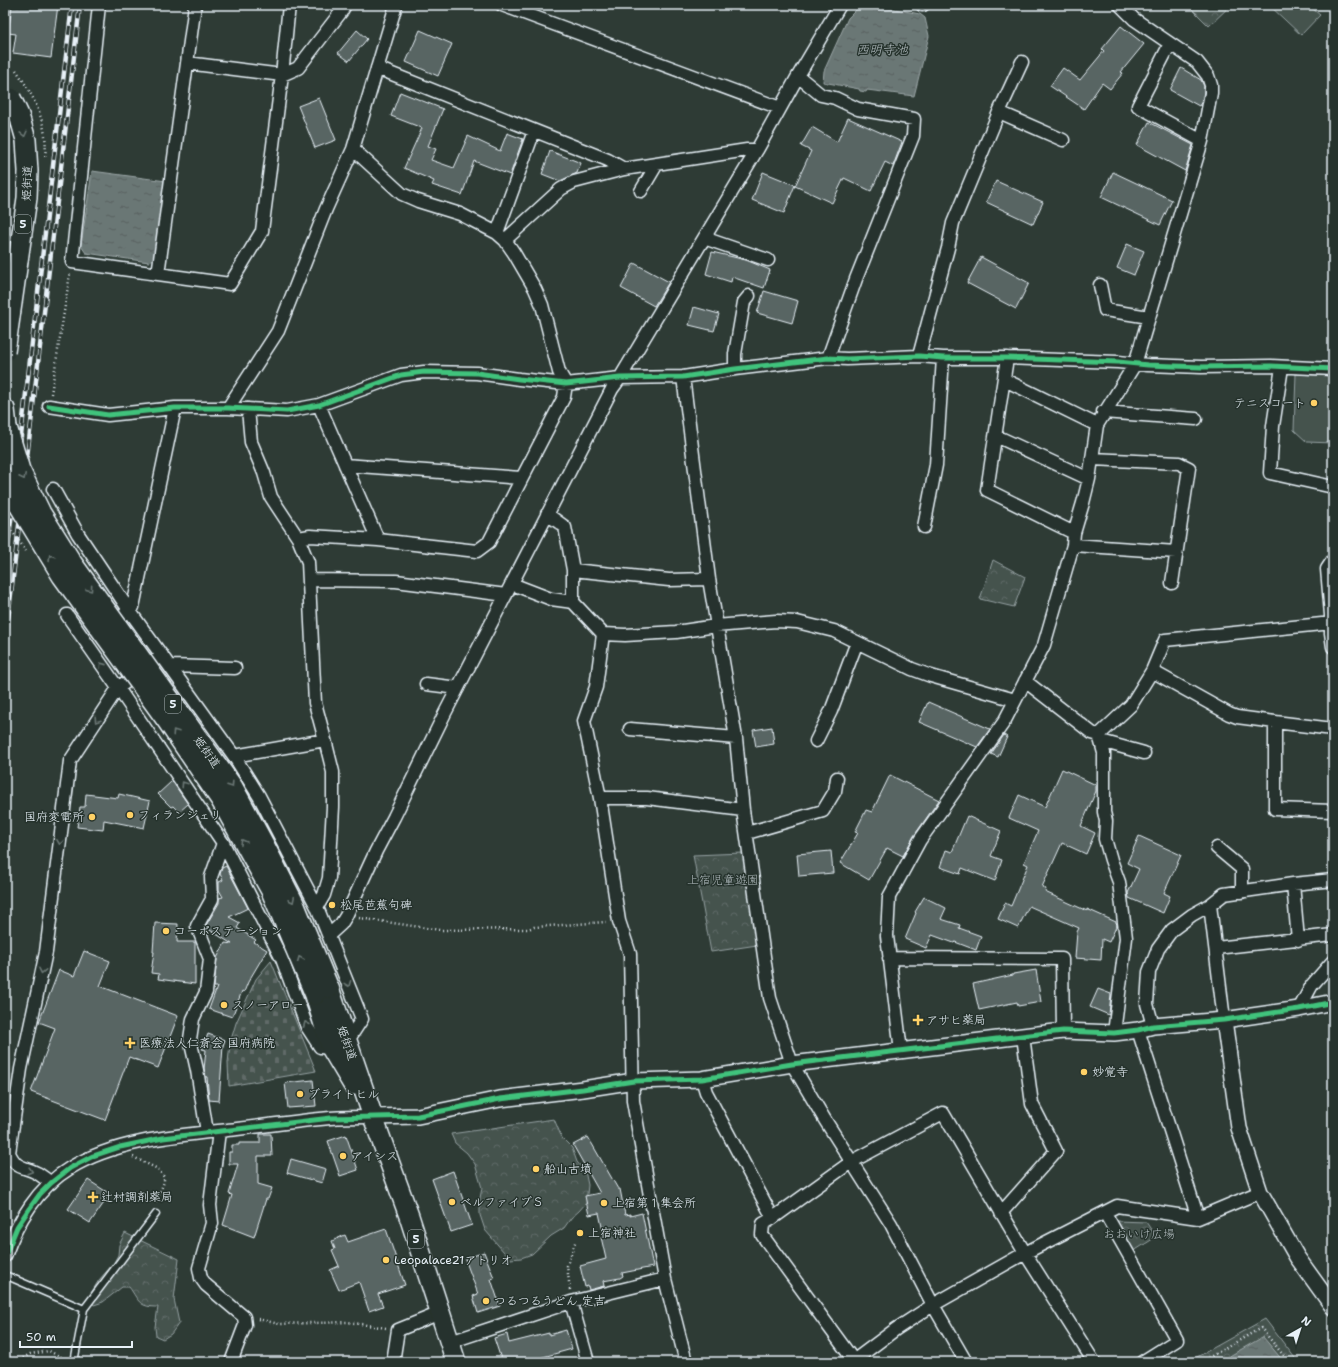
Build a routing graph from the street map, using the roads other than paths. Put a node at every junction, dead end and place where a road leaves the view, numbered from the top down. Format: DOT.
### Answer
graph roads {
  1 [pos="99,5"];
  2 [pos="195,5"];
  3 [pos="289,5"];
  4 [pos="344,5"];
  5 [pos="396,5"];
  6 [pos="502,5"];
  7 [pos="840,5"];
  8 [pos="1120,5"];
  9 [pos="1170,44"];
  10 [pos="1022,62"];
  11 [pos="187,63"];
  12 [pos="377,68"];
  13 [pos="282,75"];
  14 [pos="798,76"];
  15 [pos="8,94"];
  16 [pos="780,108"];
  17 [pos="999,112"];
  18 [pos="534,131"];
  19 [pos="5,135"];
  20 [pos="1063,140"];
  21 [pos="1202,141"];
  22 [pos="353,149"];
  23 [pos="757,150"];
  24 [pos="657,164"];
  25 [pos="624,169"];
  26 [pos="641,191"];
  27 [pos="5,232"];
  28 [pos="501,237"];
  29 [pos="704,238"];
  30 [pos="768,260"];
  31 [pos="158,274"];
  32 [pos="1100,285"];
  33 [pos="749,296"];
  34 [pos="1149,317"];
  35 [pos="5,352"];
  36 [pos="919,356"];
  37 [pos="828,358"];
  38 [pos="943,358"];
  39 [pos="1007,358"];
  40 [pos="1135,364"];
  41 [pos="1282,367"];
  42 [pos="735,369"];
  43 [pos="1333,369"];
  44 [pos="682,377"];
  45 [pos="620,378"];
  46 [pos="1005,380"];
  47 [pos="566,384"];
  48 [pos="319,405"];
  49 [pos="49,406"];
  50 [pos="175,408"];
  51 [pos="228,408"];
  52 [pos="5,409"];
  53 [pos="248,409"];
  54 [pos="1103,412"];
  55 [pos="1196,419"];
  56 [pos="1096,425"];
  57 [pos="996,436"];
  58 [pos="1092,459"];
  59 [pos="345,465"];
  60 [pos="5,478"];
  61 [pos="522,478"];
  62 [pos="1089,479"];
  63 [pos="1333,487"];
  64 [pos="53,489"];
  65 [pos="547,514"];
  66 [pos="924,527"];
  67 [pos="1074,533"];
  68 [pos="298,538"];
  69 [pos="378,540"];
  70 [pos="1073,545"];
  71 [pos="1176,552"];
  72 [pos="1333,560"];
  73 [pos="573,570"];
  74 [pos="709,579"];
  75 [pos="309,580"];
  76 [pos="1172,583"];
  77 [pos="512,584"];
  78 [pos="506,595"];
  79 [pos="573,602"];
  80 [pos="129,610"];
  81 [pos="67,615"];
  82 [pos="1332,624"];
  83 [pos="716,626"];
  84 [pos="603,634"];
  85 [pos="86,642"];
  86 [pos="857,642"];
  87 [pos="1333,647"];
  88 [pos="162,655"];
  89 [pos="170,666"];
  90 [pos="235,668"];
  91 [pos="1152,671"];
  92 [pos="1025,680"];
  93 [pos="426,684"];
  94 [pos="118,688"];
  95 [pos="458,688"];
  96 [pos="1015,700"];
  97 [pos="1275,722"];
  98 [pos="630,729"];
  99 [pos="1333,729"];
  100 [pos="736,738"];
  101 [pos="1100,738"];
  102 [pos="325,740"];
  103 [pos="816,741"];
  104 [pos="1144,753"];
  105 [pos="234,756"];
  106 [pos="838,778"];
  107 [pos="600,798"];
  108 [pos="743,810"];
  109 [pos="1333,811"];
  110 [pos="747,833"];
  111 [pos="223,842"];
  112 [pos="1217,848"];
  113 [pos="1333,880"];
  114 [pos="1293,884"];
  115 [pos="1242,892"];
  116 [pos="1210,905"];
  117 [pos="317,907"];
  118 [pos="329,935"];
  119 [pos="1333,935"];
  120 [pos="1298,940"];
  121 [pos="1216,948"];
  122 [pos="889,958"];
  123 [pos="1333,961"];
  124 [pos="322,992"];
  125 [pos="1333,1004"];
  126 [pos="1299,1009"];
  127 [pos="1224,1020"];
  128 [pos="1146,1028"];
  129 [pos="1063,1031"];
  130 [pos="1114,1033"];
  131 [pos="1023,1036"];
  132 [pos="339,1045"];
  133 [pos="901,1051"];
  134 [pos="792,1064"];
  135 [pos="702,1079"];
  136 [pos="634,1081"];
  137 [pos="372,1117"];
  138 [pos="219,1131"];
  139 [pos="207,1132"];
  140 [pos="851,1162"];
  141 [pos="51,1183"];
  142 [pos="1260,1192"];
  143 [pos="1002,1213"];
  144 [pos="1105,1213"];
  145 [pos="156,1214"];
  146 [pos="772,1218"];
  147 [pos="1198,1218"];
  148 [pos="1025,1253"];
  149 [pos="5,1256"];
  150 [pos="5,1275"];
  151 [pos="665,1279"];
  152 [pos="571,1302"];
  153 [pos="933,1305"];
  154 [pos="1333,1307"];
  155 [pos="84,1309"];
  156 [pos="440,1312"];
  157 [pos="450,1342"];
  158 [pos="853,1361"];
  159 [pos="74,1362"];
  160 [pos="231,1362"];
  161 [pos="393,1362"];
  162 [pos="456,1362"];
  163 [pos="588,1362"];
  164 [pos="686,1362"];
  165 [pos="966,1362"];
  166 [pos="1094,1362"];
  167 [pos="1142,1362"];
  1 -- 31 [label="street"];
  2 -- 11 [label="street"];
  3 -- 13 [label="street"];
  4 -- 13 [label="street"];
  5 -- 12 [label="street"];
  6 -- 16 [label="street"];
  7 -- 14 [label="street"];
  8 -- 9 [label="street"];
  9 -- 21 [label="street"];
  9 -- 21 [label="street"];
  10 -- 17 [label="street"];
  11 -- 13 [label="street"];
  11 -- 31 [label="street"];
  12 -- 18 [label="street"];
  12 -- 22 [label="street"];
  13 -- 31 [label="street"];
  14 -- 16 [label="street"];
  14 -- 37 [label="street"];
  15 -- 35 [label="main road, 姫街道 / 5, one-way, bridge"];
  16 -- 23 [label="street"];
  17 -- 20 [label="street"];
  17 -- 36 [label="street"];
  18 -- 25 [label="street"];
  18 -- 28 [label="street"];
  19 -- 27 [label="main road, 姫街道 / 5"];
  21 -- 34 [label="street"];
  22 -- 28 [label="street"];
  22 -- 51 [label="street"];
  23 -- 24 [label="street"];
  23 -- 29 [label="street"];
  24 -- 25 [label="street"];
  24 -- 26 [label="street"];
  25 -- 28 [label="street"];
  28 -- 47 [label="street"];
  29 -- 30 [label="street"];
  29 -- 45 [label="street"];
  32 -- 34 [label="street"];
  33 -- 42 [label="street"];
  34 -- 40 [label="street"];
  36 -- 37 [label="street"];
  36 -- 38 [label="street"];
  37 -- 42 [label="street"];
  38 -- 39 [label="street"];
  38 -- 66 [label="street"];
  39 -- 40 [label="street"];
  39 -- 46 [label="street"];
  40 -- 41 [label="street"];
  40 -- 54 [label="street"];
  41 -- 43 [label="street"];
  41 -- 63 [label="street"];
  42 -- 44 [label="street"];
  44 -- 45 [label="street"];
  44 -- 74 [label="street"];
  45 -- 47 [label="street"];
  45 -- 65 [label="street"];
  46 -- 56 [label="street"];
  46 -- 57 [label="street"];
  47 -- 48 [label="street"];
  47 -- 61 [label="street"];
  48 -- 53 [label="street"];
  48 -- 59 [label="street"];
  49 -- 50 [label="street"];
  50 -- 51 [label="street"];
  50 -- 80 [label="street"];
  51 -- 53 [label="street"];
  52 -- 124 [label="main road, 姫街道 / 5, one-way, bridge"];
  53 -- 68 [label="street"];
  54 -- 55 [label="street"];
  54 -- 56 [label="street"];
  56 -- 58 [label="street"];
  57 -- 62 [label="street"];
  57 -- 67 [label="street"];
  58 -- 62 [label="street"];
  58 -- 71 [label="street"];
  59 -- 61 [label="street"];
  59 -- 69 [label="street"];
  124 -- 60 [label="main road, 姫街道 / 5, one-way, bridge"];
  61 -- 69 [label="street"];
  62 -- 67 [label="street"];
  64 -- 80 [label="street"];
  65 -- 73 [label="street"];
  65 -- 77 [label="street"];
  67 -- 70 [label="street"];
  68 -- 69 [label="street"];
  68 -- 75 [label="street"];
  70 -- 71 [label="street"];
  70 -- 92 [label="street"];
  71 -- 76 [label="street"];
  72 -- 82 [label="street"];
  73 -- 74 [label="street"];
  73 -- 79 [label="street"];
  74 -- 83 [label="street"];
  75 -- 78 [label="street"];
  75 -- 102 [label="street"];
  77 -- 78 [label="street"];
  77 -- 79 [label="street"];
  78 -- 95 [label="street"];
  79 -- 84 [label="street"];
  80 -- 85 [label="street"];
  80 -- 88 [label="street"];
  81 -- 85 [label="street"];
  82 -- 87 [label="street"];
  82 -- 91 [label="street"];
  83 -- 84 [label="street"];
  83 -- 86 [label="street"];
  83 -- 100 [label="street"];
  84 -- 107 [label="street"];
  94 -- 85 [label="street, one-way"];
  86 -- 96 [label="street"];
  86 -- 103 [label="street"];
  88 -- 89 [label="street"];
  88 -- 94 [label="street"];
  89 -- 90 [label="street"];
  89 -- 105 [label="street"];
  91 -- 97 [label="street"];
  91 -- 101 [label="street"];
  92 -- 96 [label="street"];
  92 -- 101 [label="street"];
  93 -- 95 [label="street"];
  111 -- 94 [label="street, one-way"];
  94 -- 141 [label="street, one-way"];
  95 -- 118 [label="street"];
  96 -- 122 [label="street"];
  97 -- 99 [label="street"];
  97 -- 109 [label="street"];
  98 -- 100 [label="street"];
  100 -- 108 [label="street"];
  101 -- 104 [label="street"];
  101 -- 130 [label="street"];
  102 -- 105 [label="street"];
  102 -- 117 [label="street"];
  105 -- 117 [label="street"];
  106 -- 110 [label="street"];
  107 -- 108 [label="street"];
  107 -- 136 [label="street"];
  108 -- 110 [label="street"];
  110 -- 134 [label="street"];
  132 -- 111 [label="street, one-way"];
  111 -- 139 [label="street"];
  112 -- 115 [label="street"];
  113 -- 114 [label="street"];
  114 -- 115 [label="street"];
  114 -- 120 [label="street"];
  115 -- 116 [label="street"];
  116 -- 121 [label="street"];
  116 -- 128 [label="street"];
  117 -- 118 [label="street"];
  118 -- 132 [label="street, one-way"];
  119 -- 120 [label="street"];
  120 -- 121 [label="street"];
  121 -- 127 [label="street"];
  122 -- 129 [label="street"];
  122 -- 133 [label="street"];
  123 -- 126 [label="street"];
  124 -- 132 [label="main road, 姫街道 / 5"];
  125 -- 126 [label="street"];
  126 -- 127 [label="street"];
  127 -- 128 [label="street"];
  127 -- 142 [label="street"];
  128 -- 130 [label="street"];
  128 -- 147 [label="street"];
  129 -- 130 [label="street"];
  129 -- 131 [label="street"];
  131 -- 133 [label="street"];
  131 -- 143 [label="street"];
  132 -- 137 [label="main road, 姫街道 / 5"];
  133 -- 134 [label="street"];
  134 -- 135 [label="street"];
  134 -- 140 [label="street"];
  135 -- 136 [label="street"];
  135 -- 146 [label="street"];
  136 -- 137 [label="street"];
  136 -- 151 [label="street"];
  137 -- 138 [label="street"];
  137 -- 156 [label="main road, 姫街道 / 5"];
  138 -- 139 [label="street"];
  138 -- 160 [label="street"];
  139 -- 141 [label="street"];
  140 -- 143 [label="street"];
  140 -- 146 [label="street"];
  140 -- 153 [label="street"];
  141 -- 149 [label="street"];
  142 -- 147 [label="street"];
  142 -- 154 [label="street"];
  143 -- 148 [label="street"];
  144 -- 147 [label="street"];
  144 -- 148 [label="street"];
  144 -- 167 [label="street"];
  145 -- 155 [label="lane"];
  146 -- 158 [label="street"];
  148 -- 153 [label="street"];
  148 -- 166 [label="street"];
  150 -- 155 [label="lane"];
  151 -- 152 [label="street"];
  151 -- 164 [label="street"];
  152 -- 157 [label="street"];
  152 -- 163 [label="street"];
  153 -- 158 [label="street"];
  153 -- 165 [label="street"];
  155 -- 159 [label="lane"];
  156 -- 157 [label="main road, 姫街道 / 5"];
  156 -- 161 [label="street"];
  157 -- 162 [label="main road, 姫街道 / 5"];
}
